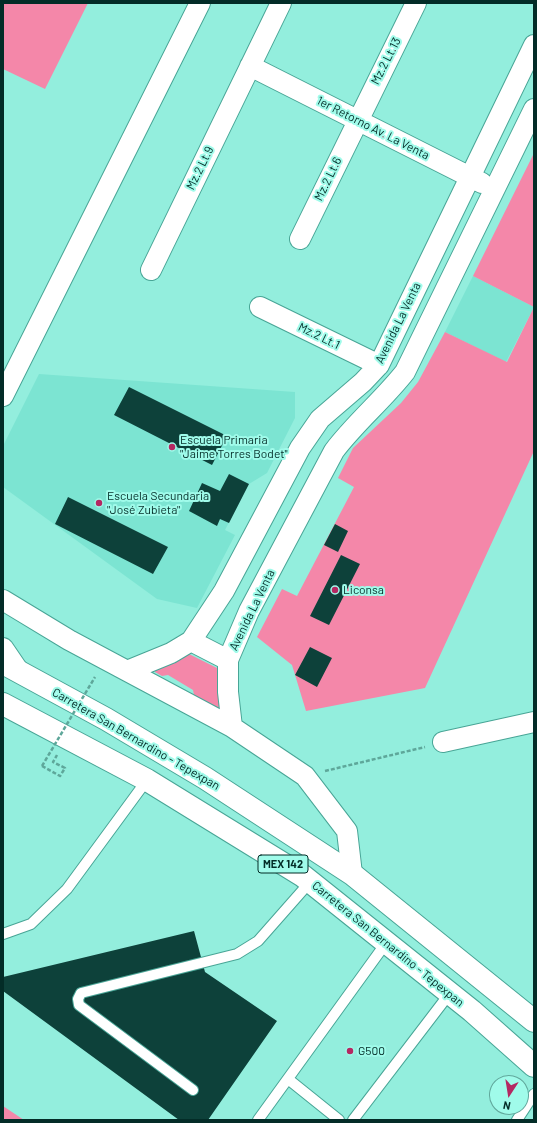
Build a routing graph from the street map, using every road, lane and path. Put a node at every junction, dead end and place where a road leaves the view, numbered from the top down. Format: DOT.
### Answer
graph roads {
  1 [pos="200,3"];
  2 [pos="281,3"];
  3 [pos="416,3"];
  4 [pos="534,45"];
  5 [pos="250,66"];
  6 [pos="534,109"];
  7 [pos="357,120"];
  8 [pos="470,177"];
  9 [pos="495,190"];
  10 [pos="300,239"];
  11 [pos="151,270"];
  12 [pos="260,306"];
  13 [pos="379,365"];
  14 [pos="3,396"];
  15 [pos="238,563"];
  16 [pos="267,577"];
  17 [pos="3,600"];
  18 [pos="191,641"];
  19 [pos="3,648"];
  20 [pos="228,660"];
  21 [pos="10,666"];
  22 [pos="127,671"];
  23 [pos="95,677"];
  24 [pos="3,704"];
  25 [pos="534,722"];
  26 [pos="232,727"];
  27 [pos="443,742"];
  28 [pos="53,762"];
  29 [pos="305,776"];
  30 [pos="147,780"];
  31 [pos="352,874"];
  32 [pos="310,882"];
  33 [pos="3,934"];
  34 [pos="386,943"];
  35 [pos="450,993"];
  36 [pos="534,1021"];
  37 [pos="534,1066"];
  38 [pos="288,1079"];
  39 [pos="193,1090"];
  40 [pos="534,1094"];
  41 [pos="258,1120"];
  42 [pos="340,1120"];
  43 [pos="353,1120"];
  44 [pos="517,1120"];
  1 -- 14 [label="street"];
  2 -- 5 [label="street, Mz.2 Lt.9"];
  3 -- 7 [label="street, Mz.2 Lt.13"];
  4 -- 8 [label="street, Avenida La Venta"];
  5 -- 7 [label="street, 1er Retorno Av. La Venta"];
  5 -- 11 [label="street, Mz.2 Lt.9"];
  6 -- 9 [label="street, Avenida La Venta"];
  7 -- 8 [label="street, 1er Retorno Av. La Venta"];
  7 -- 10 [label="street, Mz.2 Lt.6"];
  8 -- 9 [label="street, 1er Retorno Av. La Venta"];
  8 -- 13 [label="street, Avenida La Venta"];
  9 -- 16 [label="street, Avenida La Venta"];
  12 -- 13 [label="street, Mz.2 Lt.1"];
  13 -- 15 [label="street, Avenida La Venta"];
  15 -- 16 [label="street"];
  15 -- 18 [label="street, Avenida La Venta"];
  16 -- 20 [label="street, Avenida La Venta"];
  17 -- 22 [label="street"];
  18 -- 20 [label="street"];
  18 -- 22 [label="street, Avenida La Venta"];
  19 -- 21 [label="street"];
  20 -- 26 [label="street, Avenida La Venta"];
  21 -- 31 [label="highway, Carretera San Bernardino - Tepexpan / MEX 142"];
  22 -- 26 [label="street"];
  23 -- 28 [label="path, bridge"];
  24 -- 30 [label="highway, Carretera San Bernardino - Tepexpan / MEX 142"];
  25 -- 27 [label="street"];
  26 -- 29 [label="street"];
  27 -- 29 [label="path"];
  29 -- 31 [label="street"];
  30 -- 32 [label="highway, Carretera San Bernardino - Tepexpan / MEX 142"];
  30 -- 33 [label="lane"];
  31 -- 36 [label="highway, Carretera San Bernardino - Tepexpan / MEX 142"];
  32 -- 34 [label="highway, Carretera San Bernardino - Tepexpan / MEX 142"];
  32 -- 39 [label="lane"];
  34 -- 35 [label="highway, Carretera San Bernardino - Tepexpan / MEX 142"];
  34 -- 38 [label="lane"];
  35 -- 37 [label="highway, Carretera San Bernardino - Tepexpan / MEX 142"];
  35 -- 43 [label="lane"];
  38 -- 41 [label="lane"];
  38 -- 42 [label="lane"];
  40 -- 44 [label="lane"];
}
